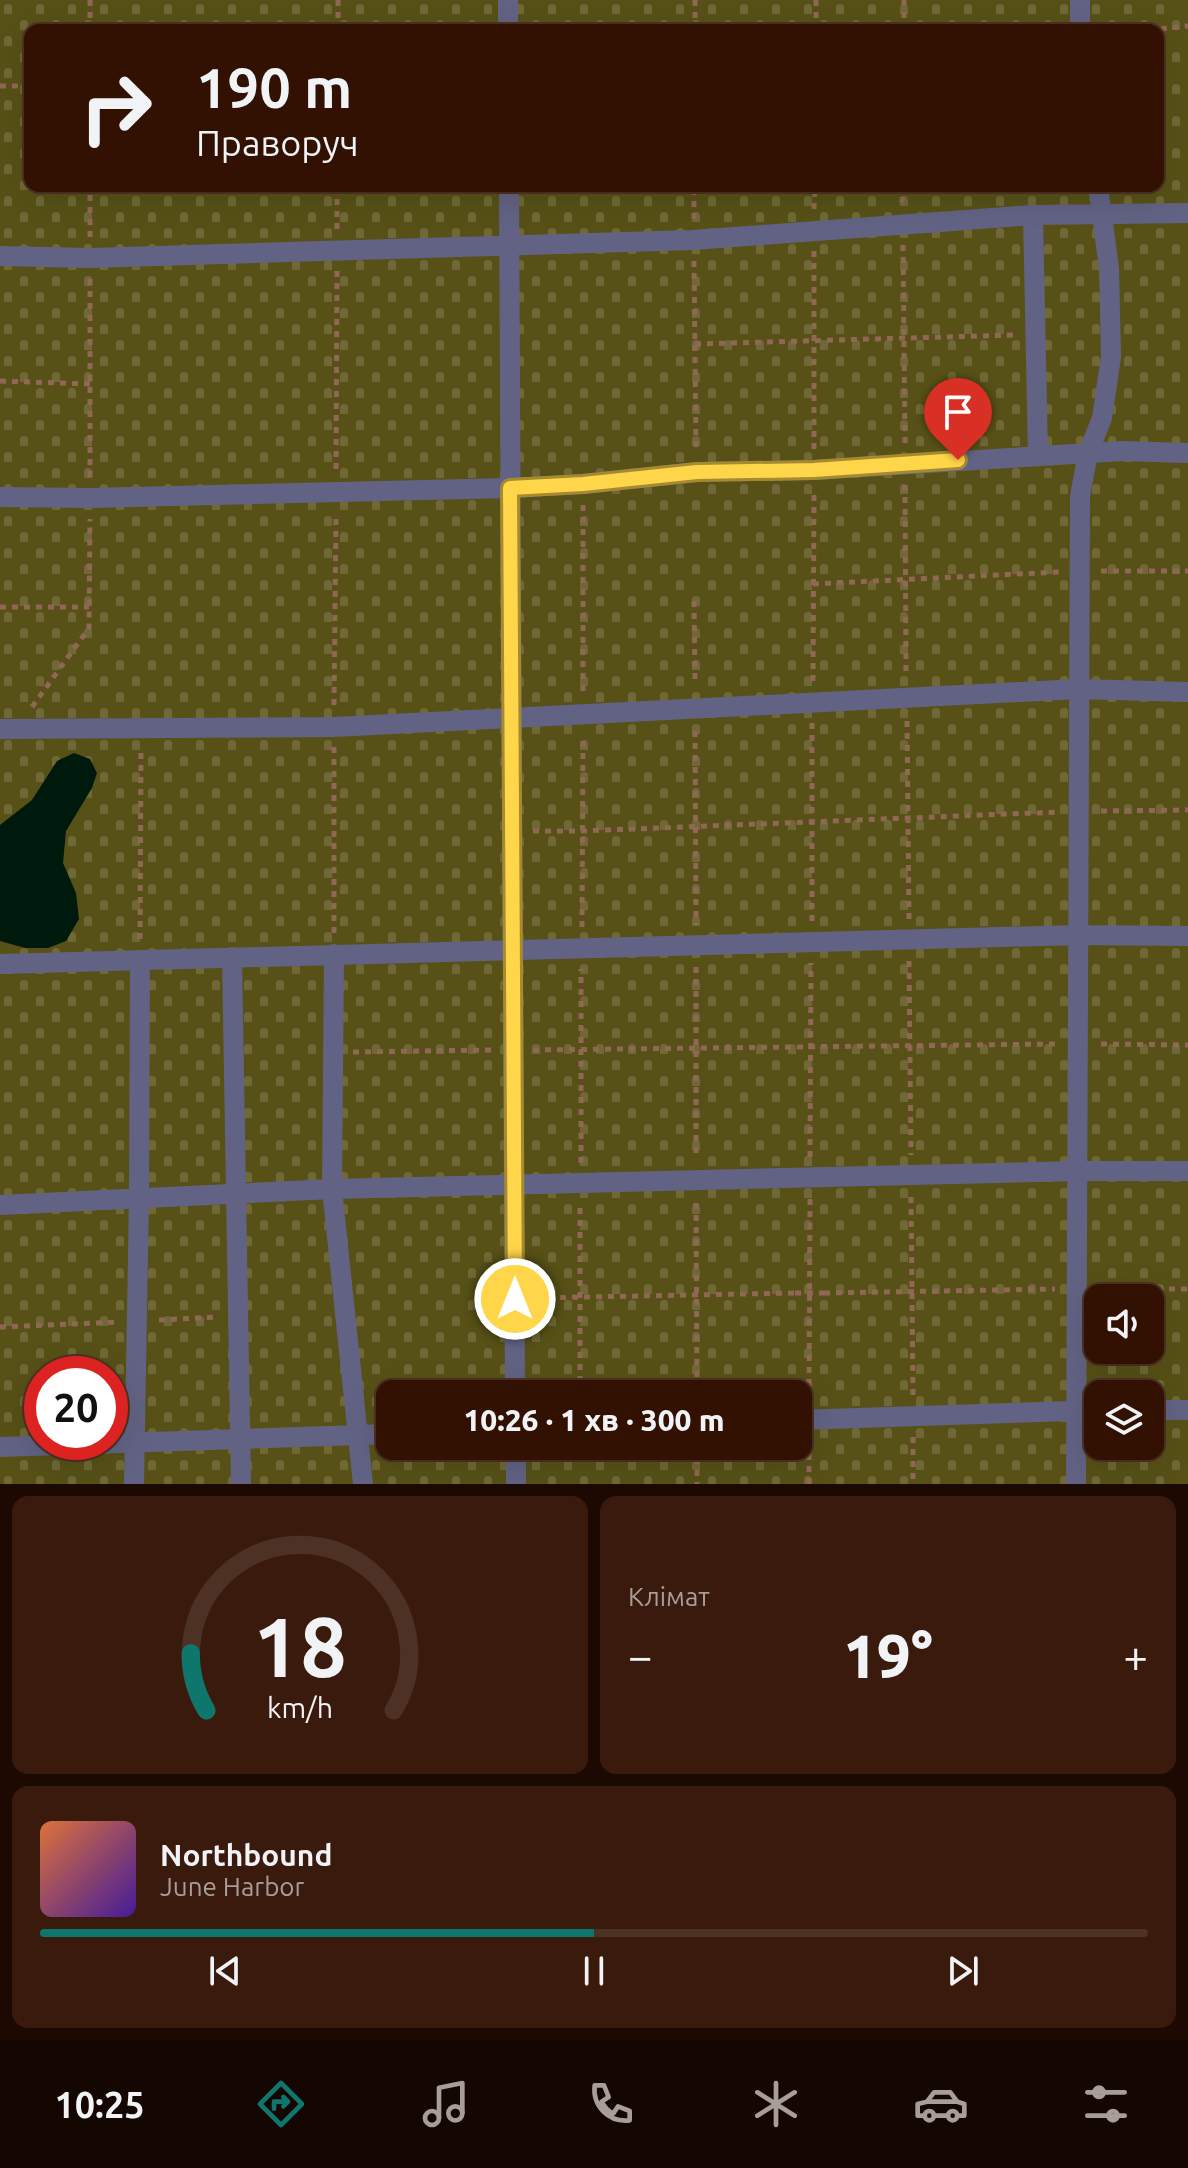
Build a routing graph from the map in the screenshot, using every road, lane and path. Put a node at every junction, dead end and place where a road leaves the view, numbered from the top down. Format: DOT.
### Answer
graph roads {
  1 [pos="90,0"];
  2 [pos="338,0"];
  3 [pos="508,0"];
  4 [pos="695,0"];
  5 [pos="816,0"];
  6 [pos="904,0"];
  7 [pos="1080,0"];
  8 [pos="90,24"];
  9 [pos="338,24"];
  10 [pos="508,24"];
  11 [pos="695,24"];
  12 [pos="816,24"];
  13 [pos="904,24"];
  14 [pos="1080,24"];
  15 [pos="1188,26"];
  16 [pos="1164,28"];
  17 [pos="0,86"];
  18 [pos="24,86"];
  19 [pos="90,192"];
  20 [pos="337,192"];
  21 [pos="509,192"];
  22 [pos="694,192"];
  23 [pos="815,192"];
  24 [pos="903,192"];
  25 [pos="1099,192"];
  26 [pos="1103,213"];
  27 [pos="1188,213"];
  28 [pos="1033,215"];
  29 [pos="902,225"];
  30 [pos="814,231"];
  31 [pos="693,240"];
  32 [pos="509,246"];
  33 [pos="337,251"];
  34 [pos="0,256"];
  35 [pos="90,258"];
  36 [pos="1036,334"];
  37 [pos="904,338"];
  38 [pos="814,340"];
  39 [pos="695,344"];
  40 [pos="0,381"];
  41 [pos="90,384"];
  42 [pos="1088,453"];
  43 [pos="1188,453"];
  44 [pos="1038,455"];
  45 [pos="905,464"];
  46 [pos="814,470"];
  47 [pos="697,472"];
  48 [pos="510,488"];
  49 [pos="336,492"];
  50 [pos="0,497"];
  51 [pos="90,498"];
  52 [pos="1079,571"];
  53 [pos="1188,571"];
  54 [pos="906,580"];
  55 [pos="813,584"];
  56 [pos="694,601"];
  57 [pos="0,607"];
  58 [pos="89,607"];
  59 [pos="1078,689"];
  60 [pos="1188,692"];
  61 [pos="906,698"];
  62 [pos="812,703"];
  63 [pos="695,709"];
  64 [pos="512,718"];
  65 [pos="334,727"];
  66 [pos="141,728"];
  67 [pos="8,729"];
  68 [pos="1188,810"];
  69 [pos="1078,812"];
  70 [pos="908,817"];
  71 [pos="812,821"];
  72 [pos="696,826"];
  73 [pos="512,830"];
  74 [pos="1077,935"];
  75 [pos="1188,936"];
  76 [pos="909,939"];
  77 [pos="812,942"];
  78 [pos="696,945"];
  79 [pos="513,949"];
  80 [pos="334,954"];
  81 [pos="232,957"];
  82 [pos="140,960"];
  83 [pos="0,964"];
  84 [pos="1077,1043"];
  85 [pos="910,1045"];
  86 [pos="1188,1045"];
  87 [pos="811,1046"];
  88 [pos="696,1048"];
  89 [pos="513,1050"];
  90 [pos="333,1052"];
  91 [pos="1077,1171"];
  92 [pos="1188,1171"];
  93 [pos="911,1175"];
  94 [pos="810,1177"];
  95 [pos="696,1180"];
  96 [pos="514,1184"];
  97 [pos="332,1189"];
  98 [pos="236,1193"];
  99 [pos="139,1198"];
  100 [pos="0,1205"];
  101 [pos="1076,1288"];
  102 [pos="1188,1289"];
  103 [pos="912,1291"];
  104 [pos="697,1295"];
  105 [pos="515,1299"];
  106 [pos="515,1380"];
  107 [pos="697,1380"];
  108 [pos="805,1380"];
  109 [pos="1076,1410"];
  110 [pos="1084,1410"];
  111 [pos="1164,1410"];
  112 [pos="1188,1410"];
  113 [pos="913,1416"];
  114 [pos="812,1420"];
  115 [pos="376,1434"];
  116 [pos="358,1435"];
  117 [pos="240,1439"];
  118 [pos="134,1442"];
  119 [pos="0,1447"];
  120 [pos="516,1460"];
  121 [pos="518,1460"];
  122 [pos="697,1460"];
  123 [pos="807,1460"];
  124 [pos="134,1484"];
  125 [pos="241,1484"];
  126 [pos="363,1484"];
  127 [pos="516,1484"];
  128 [pos="526,1484"];
  129 [pos="697,1484"];
  130 [pos="809,1484"];
  131 [pos="913,1484"];
  132 [pos="1076,1484"];
  1 -- 8 [label="path"];
  2 -- 9 [label="path"];
  3 -- 10 [label="street"];
  4 -- 11 [label="path"];
  5 -- 12 [label="path"];
  6 -- 13 [label="path"];
  7 -- 14 [label="street"];
  15 -- 16 [label="path"];
  17 -- 18 [label="path"];
  19 -- 35 [label="path"];
  20 -- 33 [label="path"];
  21 -- 32 [label="street"];
  22 -- 31 [label="path"];
  23 -- 30 [label="path"];
  24 -- 29 [label="path"];
  25 -- 26 [label="street"];
  26 -- 27 [label="street"];
  26 -- 28 [label="street"];
  26 -- 42 [label="street"];
  28 -- 29 [label="street"];
  28 -- 36 [label="street"];
  29 -- 30 [label="street"];
  29 -- 37 [label="path"];
  30 -- 31 [label="street"];
  30 -- 38 [label="path"];
  31 -- 32 [label="street"];
  31 -- 39 [label="path"];
  32 -- 33 [label="street"];
  32 -- 48 [label="street"];
  33 -- 35 [label="street"];
  33 -- 49 [label="path"];
  34 -- 35 [label="street"];
  35 -- 41 [label="path"];
  36 -- 37 [label="path"];
  36 -- 44 [label="street"];
  37 -- 38 [label="path"];
  37 -- 45 [label="path"];
  38 -- 39 [label="path"];
  38 -- 46 [label="path"];
  39 -- 47 [label="path"];
  40 -- 41 [label="path"];
  41 -- 51 [label="path"];
  42 -- 43 [label="street"];
  42 -- 44 [label="street"];
  42 -- 52 [label="street"];
  44 -- 45 [label="street"];
  45 -- 46 [label="street"];
  45 -- 54 [label="path"];
  46 -- 47 [label="street"];
  46 -- 55 [label="path"];
  47 -- 48 [label="street"];
  48 -- 49 [label="street"];
  48 -- 64 [label="street"];
  49 -- 51 [label="street"];
  49 -- 65 [label="path"];
  50 -- 51 [label="street"];
  51 -- 58 [label="path"];
  52 -- 53 [label="path"];
  52 -- 54 [label="path"];
  52 -- 59 [label="street"];
  54 -- 55 [label="path"];
  54 -- 61 [label="path"];
  55 -- 62 [label="path"];
  56 -- 63 [label="path"];
  57 -- 58 [label="path"];
  58 -- 67 [label="path"];
  59 -- 60 [label="street"];
  59 -- 61 [label="street"];
  59 -- 69 [label="street"];
  61 -- 62 [label="street"];
  61 -- 70 [label="path"];
  62 -- 63 [label="street"];
  62 -- 71 [label="path"];
  63 -- 64 [label="street"];
  63 -- 72 [label="path"];
  64 -- 65 [label="street"];
  64 -- 73 [label="street"];
  65 -- 66 [label="street"];
  65 -- 80 [label="path"];
  66 -- 67 [label="street"];
  66 -- 82 [label="path"];
  68 -- 69 [label="path"];
  69 -- 70 [label="path"];
  69 -- 74 [label="street"];
  70 -- 71 [label="path"];
  70 -- 76 [label="path"];
  71 -- 72 [label="path"];
  71 -- 77 [label="path"];
  72 -- 73 [label="path"];
  72 -- 78 [label="path"];
  73 -- 79 [label="street"];
  74 -- 75 [label="street"];
  74 -- 76 [label="street"];
  74 -- 84 [label="street"];
  76 -- 77 [label="street"];
  76 -- 85 [label="path"];
  77 -- 78 [label="street"];
  77 -- 87 [label="path"];
  78 -- 79 [label="street"];
  78 -- 88 [label="path"];
  79 -- 80 [label="street"];
  79 -- 89 [label="street"];
  80 -- 81 [label="street"];
  80 -- 90 [label="street"];
  81 -- 82 [label="street"];
  81 -- 98 [label="street"];
  82 -- 83 [label="street"];
  82 -- 99 [label="street"];
  84 -- 85 [label="path"];
  84 -- 86 [label="path"];
  84 -- 91 [label="street"];
  85 -- 87 [label="path"];
  85 -- 93 [label="path"];
  87 -- 88 [label="path"];
  87 -- 94 [label="path"];
  88 -- 89 [label="path"];
  88 -- 95 [label="path"];
  89 -- 90 [label="path"];
  89 -- 96 [label="street"];
  90 -- 97 [label="street"];
  91 -- 92 [label="street"];
  91 -- 93 [label="street"];
  91 -- 101 [label="street"];
  93 -- 94 [label="street"];
  93 -- 103 [label="path"];
  94 -- 95 [label="street"];
  94 -- 108 [label="path"];
  95 -- 96 [label="street"];
  95 -- 104 [label="path"];
  96 -- 97 [label="street"];
  96 -- 105 [label="street"];
  97 -- 98 [label="street"];
  97 -- 116 [label="street"];
  98 -- 99 [label="street"];
  98 -- 117 [label="street"];
  99 -- 100 [label="street"];
  99 -- 118 [label="street"];
  101 -- 102 [label="path"];
  101 -- 103 [label="path"];
  101 -- 109 [label="street"];
  103 -- 104 [label="path, bridge"];
  103 -- 113 [label="path"];
  104 -- 105 [label="path"];
  104 -- 107 [label="path"];
  105 -- 106 [label="street"];
  109 -- 110 [label="street"];
  109 -- 113 [label="street"];
  109 -- 132 [label="street"];
  111 -- 112 [label="street"];
  113 -- 114 [label="street"];
  113 -- 131 [label="path"];
  115 -- 116 [label="street"];
  116 -- 117 [label="street"];
  116 -- 126 [label="street"];
  117 -- 118 [label="street"];
  117 -- 125 [label="street"];
  118 -- 119 [label="street"];
  118 -- 124 [label="street"];
  120 -- 127 [label="street"];
  121 -- 128 [label="street"];
  122 -- 129 [label="path"];
  123 -- 130 [label="path"];
}
